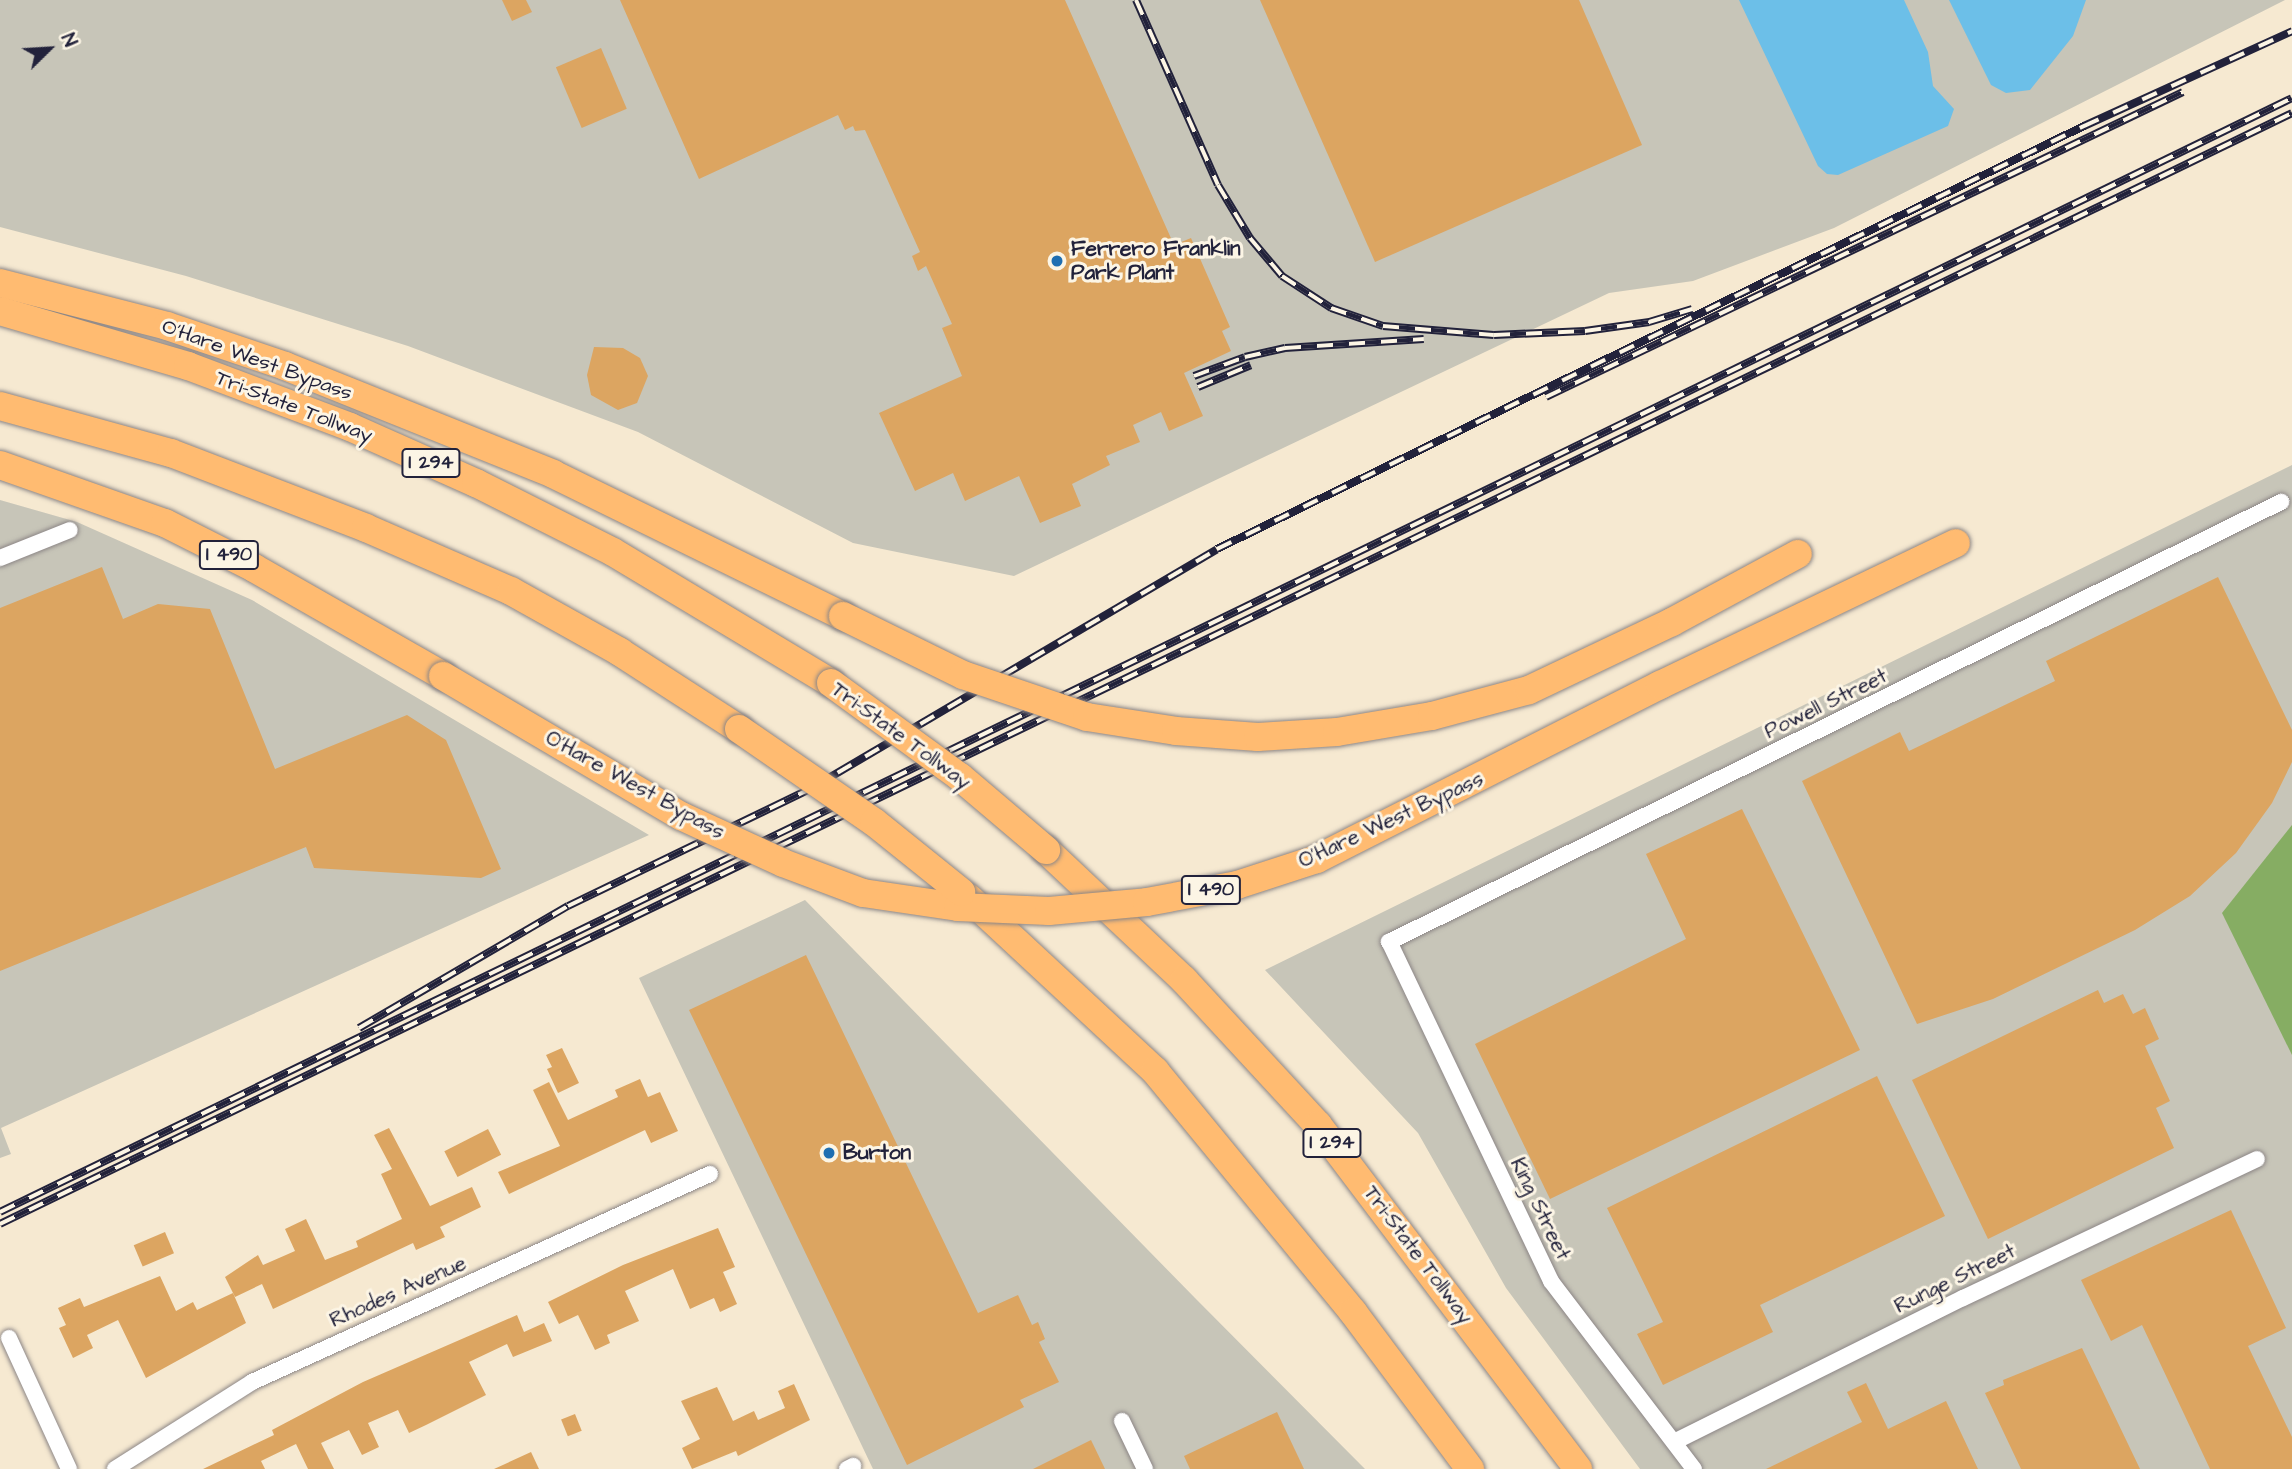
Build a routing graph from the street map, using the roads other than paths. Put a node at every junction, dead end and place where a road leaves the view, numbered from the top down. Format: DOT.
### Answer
graph roads {
  1 [pos="0,283"];
  2 [pos="0,311"];
  3 [pos="0,406"];
  4 [pos="0,465"];
  5 [pos="2281,502"];
  6 [pos="70,530"];
  7 [pos="1956,543"];
  8 [pos="1798,554"];
  9 [pos="0,558"];
  10 [pos="1389,943"];
  11 [pos="2257,1159"];
  12 [pos="710,1174"];
  13 [pos="9,1338"];
  14 [pos="1122,1421"];
  15 [pos="1674,1442"];
  16 [pos="69,1469"];
  17 [pos="115,1469"];
  18 [pos="1145,1469"];
  19 [pos="1470,1469"];
  20 [pos="1578,1469"];
  21 [pos="1694,1469"];
  1 -- 8 [label="highway, O'Hare West Bypass, bridge"];
  2 -- 20 [label="highway, Tri-State Tollway / I 294, bridge"];
  3 -- 19 [label="highway, bridge"];
  4 -- 7 [label="highway, O'Hare West Bypass / I 490, bridge"];
  5 -- 10 [label="street, Powell Street"];
  6 -- 9 [label="street"];
  10 -- 15 [label="street, King Street"];
  11 -- 15 [label="street, Runge Street"];
  12 -- 17 [label="street, Rhodes Avenue"];
  13 -- 16 [label="street"];
  14 -- 18 [label="street"];
  15 -- 21 [label="street, King Street"];
}
